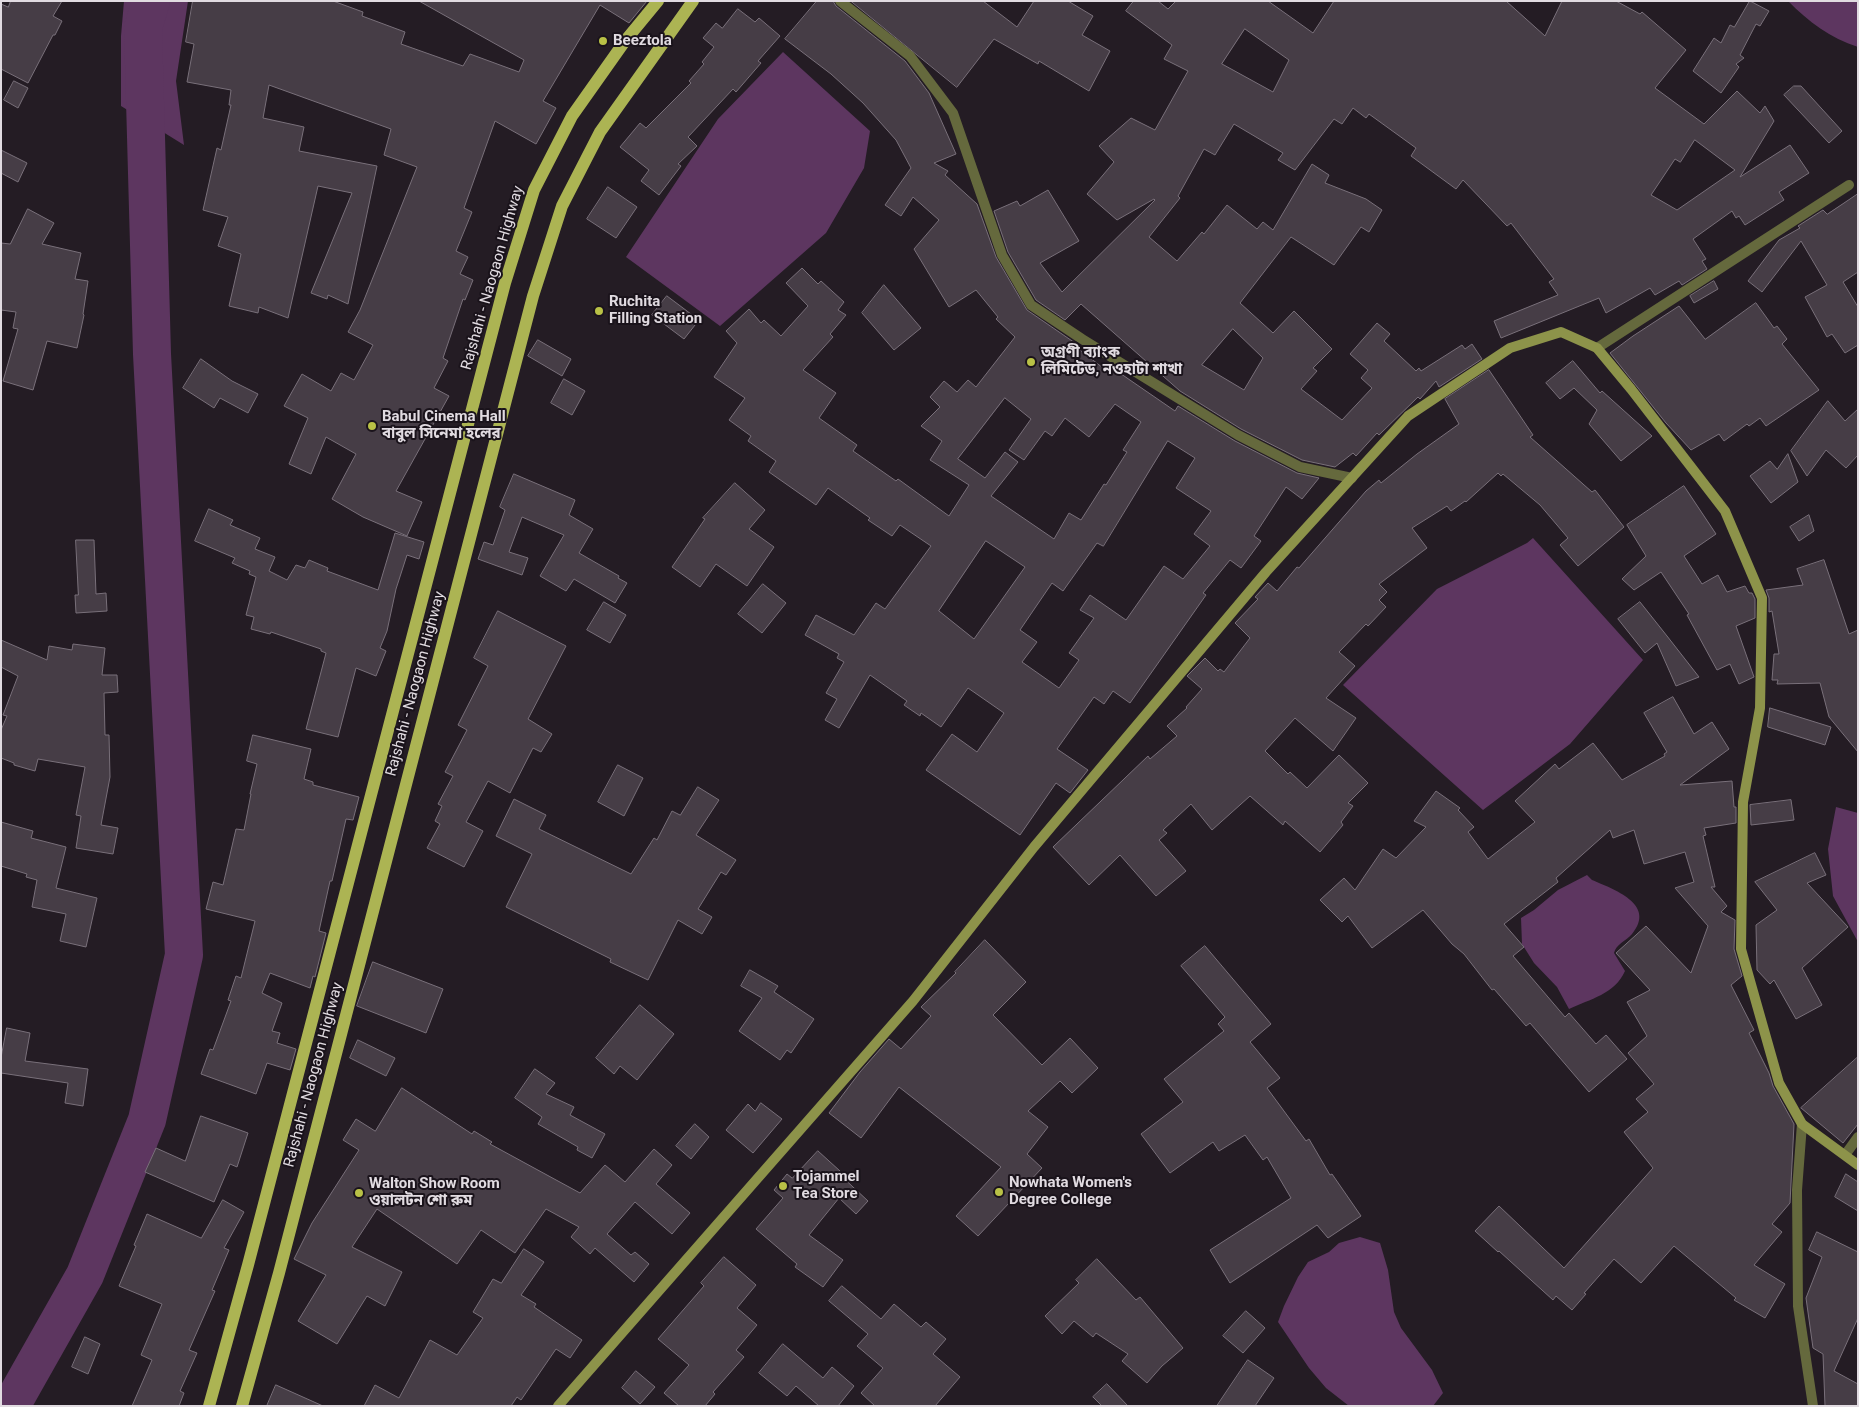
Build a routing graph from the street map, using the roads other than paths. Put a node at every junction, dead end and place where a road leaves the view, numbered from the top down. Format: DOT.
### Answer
graph roads {
  1 [pos="658,1"];
  2 [pos="693,1"];
  3 [pos="840,1"];
  4 [pos="1850,185"];
  5 [pos="1597,348"];
  6 [pos="1352,478"];
  7 [pos="1802,1124"];
  8 [pos="1858,1137"];
  9 [pos="1845,1155"];
  10 [pos="1858,1164"];
  11 [pos="209,1406"];
  12 [pos="242,1406"];
  13 [pos="558,1406"];
  14 [pos="1813,1406"];
  1 -- 11 [label="main road, Rajshahi - Naogaon Highway"];
  2 -- 12 [label="main road, Rajshahi - Naogaon Highway"];
  3 -- 6 [label="street"];
  4 -- 5 [label="street"];
  5 -- 6 [label="street"];
  5 -- 7 [label="street"];
  6 -- 13 [label="street"];
  7 -- 9 [label="street"];
  7 -- 14 [label="street"];
  8 -- 9 [label="street"];
  9 -- 10 [label="street"];
}
